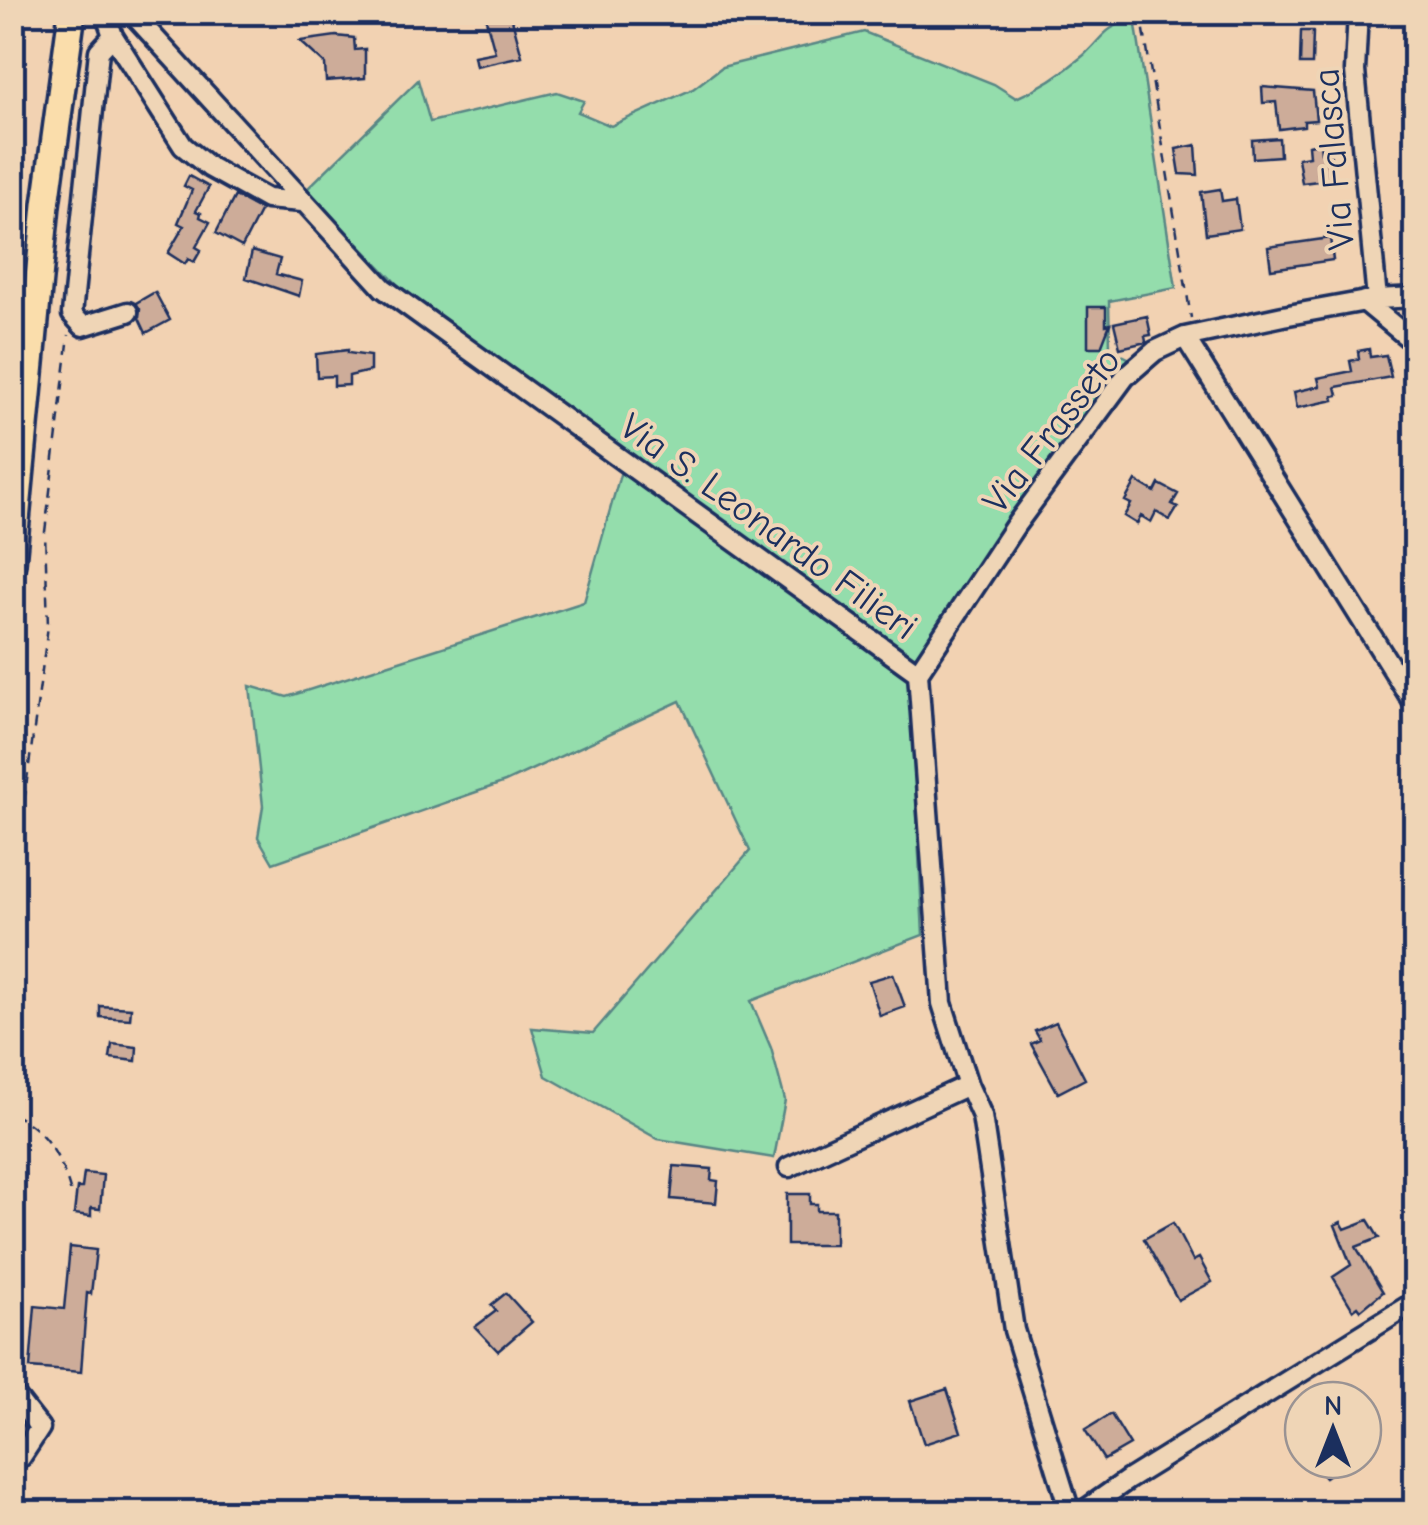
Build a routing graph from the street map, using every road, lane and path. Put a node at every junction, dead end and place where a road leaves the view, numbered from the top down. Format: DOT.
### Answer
graph roads {
  1 [pos="72,12"];
  2 [pos="105,12"];
  3 [pos="131,12"];
  4 [pos="1141,12"];
  5 [pos="1358,12"];
  6 [pos="113,36"];
  7 [pos="12,85"];
  8 [pos="12,124"];
  9 [pos="302,202"];
  10 [pos="1416,297"];
  11 [pos="1371,300"];
  12 [pos="128,312"];
  13 [pos="72,314"];
  14 [pos="1190,336"];
  15 [pos="1416,344"];
  16 [pos="12,563"];
  17 [pos="918,673"];
  18 [pos="1416,707"];
  19 [pos="12,890"];
  20 [pos="968,1085"];
  21 [pos="12,1114"];
  22 [pos="789,1167"];
  23 [pos="71,1193"];
  24 [pos="1416,1301"];
  25 [pos="12,1392"];
  26 [pos="12,1458"];
  27 [pos="1070,1512"];
  28 [pos="1082,1512"];
  1 -- 16 [label="highway"];
  2 -- 6 [label="street"];
  3 -- 9 [label="street, Via S. Leonardo Filieri"];
  4 -- 14 [label="path"];
  5 -- 11 [label="street, Via Falasca"];
  6 -- 9 [label="street"];
  6 -- 13 [label="street"];
  7 -- 8 [label="path"];
  9 -- 17 [label="street, Via S. Leonardo Filieri"];
  10 -- 11 [label="street, Via Frasseto"];
  11 -- 14 [label="street, Via Frasseto"];
  11 -- 15 [label="street"];
  12 -- 13 [label="street"];
  13 -- 19 [label="path"];
  14 -- 17 [label="street, Via Frasseto"];
  14 -- 18 [label="street"];
  17 -- 20 [label="street, Via S. Leonardo Filieri"];
  20 -- 22 [label="street"];
  20 -- 27 [label="street, Via S. Leonardo Filieri"];
  21 -- 23 [label="path"];
  24 -- 28 [label="street"];
  25 -- 26 [label="street"];
}
